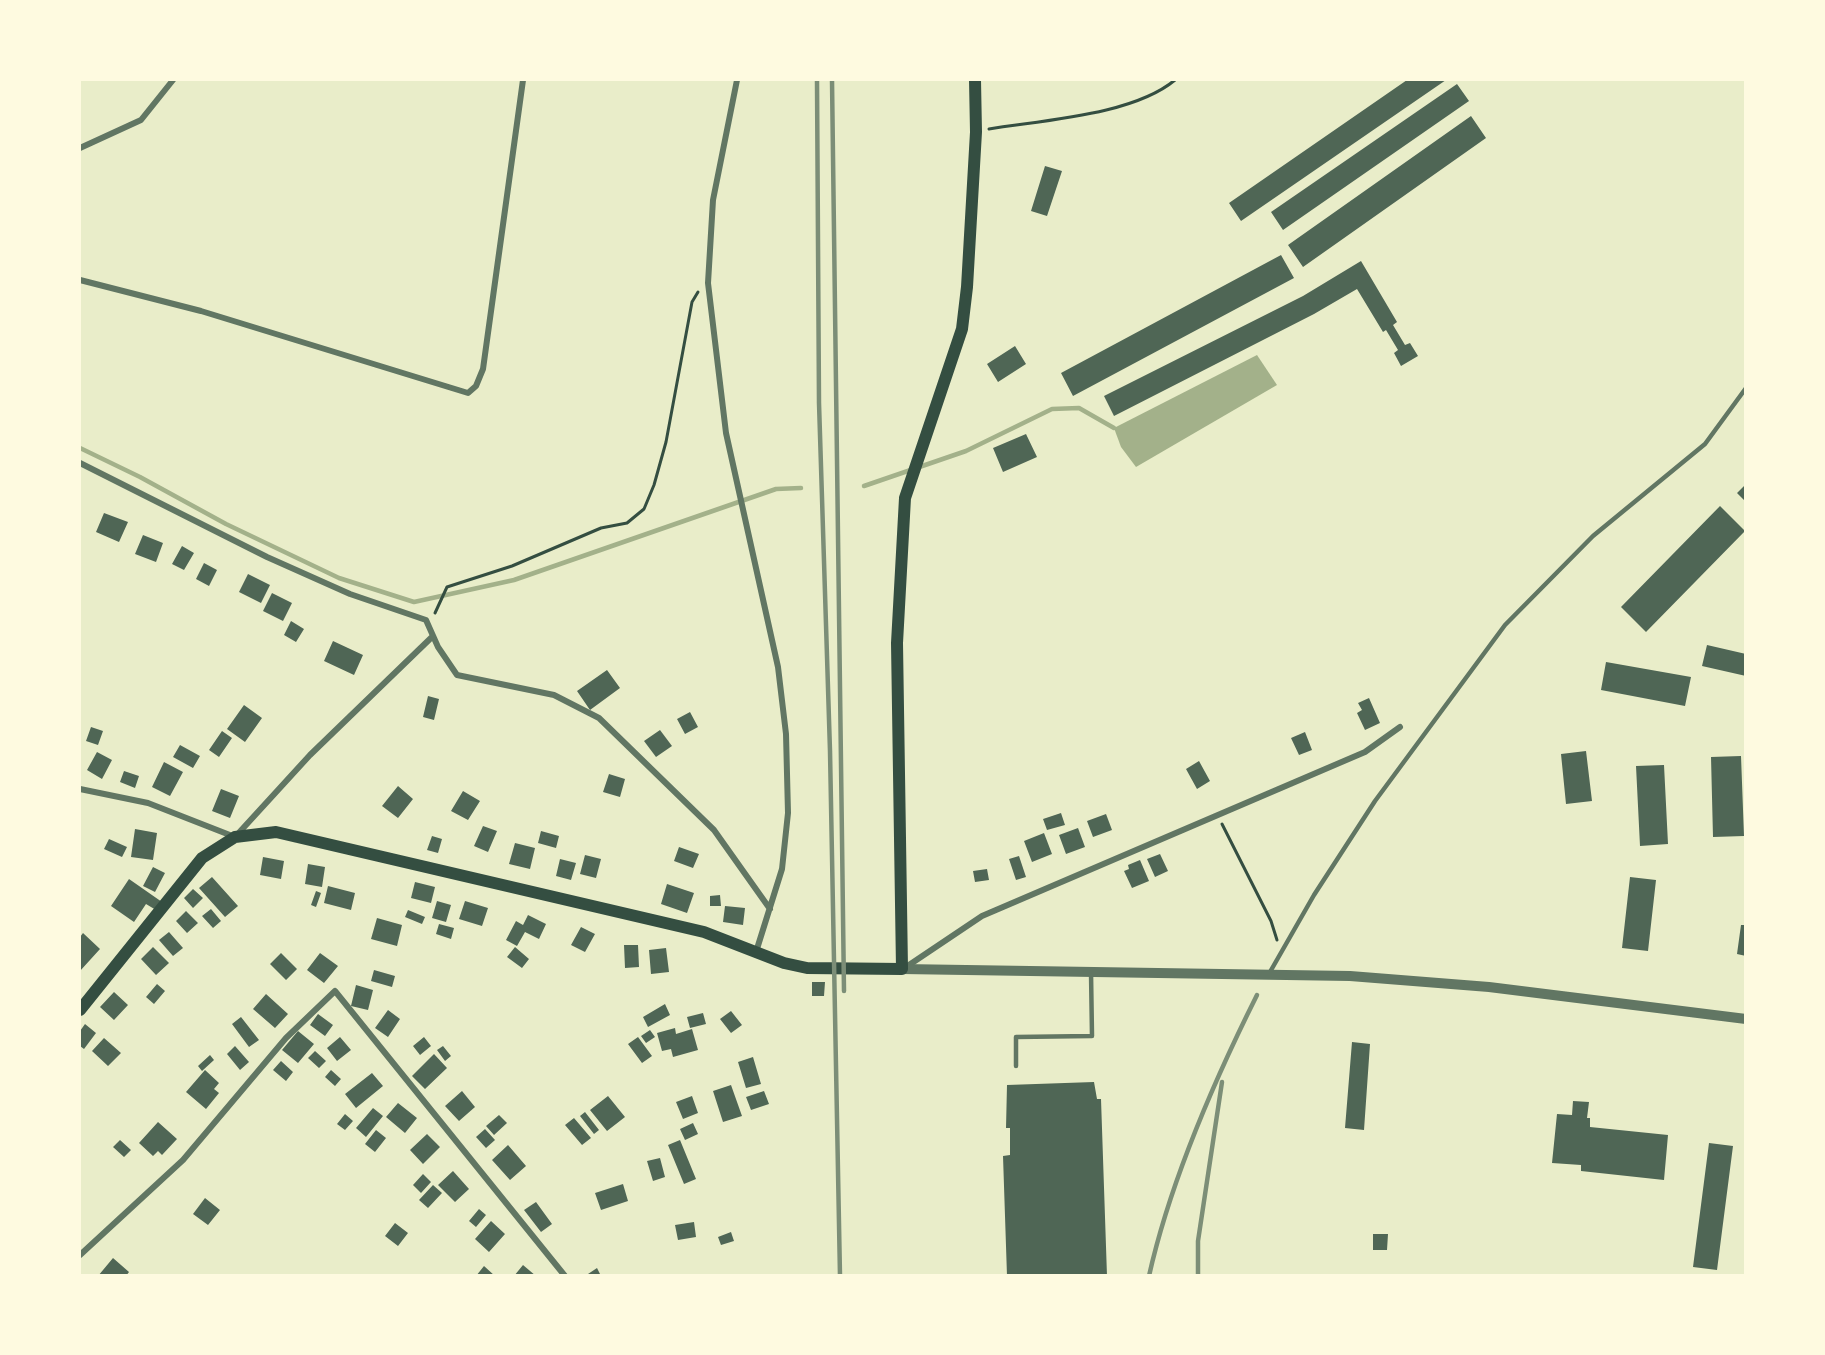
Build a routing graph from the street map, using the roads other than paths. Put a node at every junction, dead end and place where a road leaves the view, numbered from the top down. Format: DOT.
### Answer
graph roads {
  1 [pos="173,80"];
  2 [pos="523,80"];
  3 [pos="737,80"];
  4 [pos="975,80"];
  5 [pos="80,148"];
  6 [pos="80,280"];
  7 [pos="1746,388"];
  8 [pos="80,463"];
  9 [pos="433,636"];
  10 [pos="1400,727"];
  11 [pos="80,789"];
  12 [pos="235,837"];
  13 [pos="770,909"];
  14 [pos="756,952"];
  15 [pos="902,969"];
  16 [pos="1091,972"];
  17 [pos="1269,975"];
  18 [pos="80,1010"];
  19 [pos="1746,1019"];
  20 [pos="1016,1066"];
  21 [pos="80,1255"];
  22 [pos="565,1275"];
  1 -- 5 [label="street"];
  2 -- 6 [label="street"];
  3 -- 13 [label="street"];
  4 -- 15 [label="main road"];
  7 -- 17 [label="lane"];
  8 -- 9 [label="street"];
  9 -- 12 [label="street"];
  9 -- 13 [label="street"];
  10 -- 15 [label="street"];
  11 -- 12 [label="street"];
  12 -- 14 [label="main road"];
  12 -- 18 [label="main road"];
  13 -- 14 [label="street"];
  14 -- 15 [label="main road"];
  15 -- 16 [label="street"];
  16 -- 17 [label="street"];
  16 -- 20 [label="lane"];
  17 -- 19 [label="street"];
  21 -- 22 [label="street"];
}
